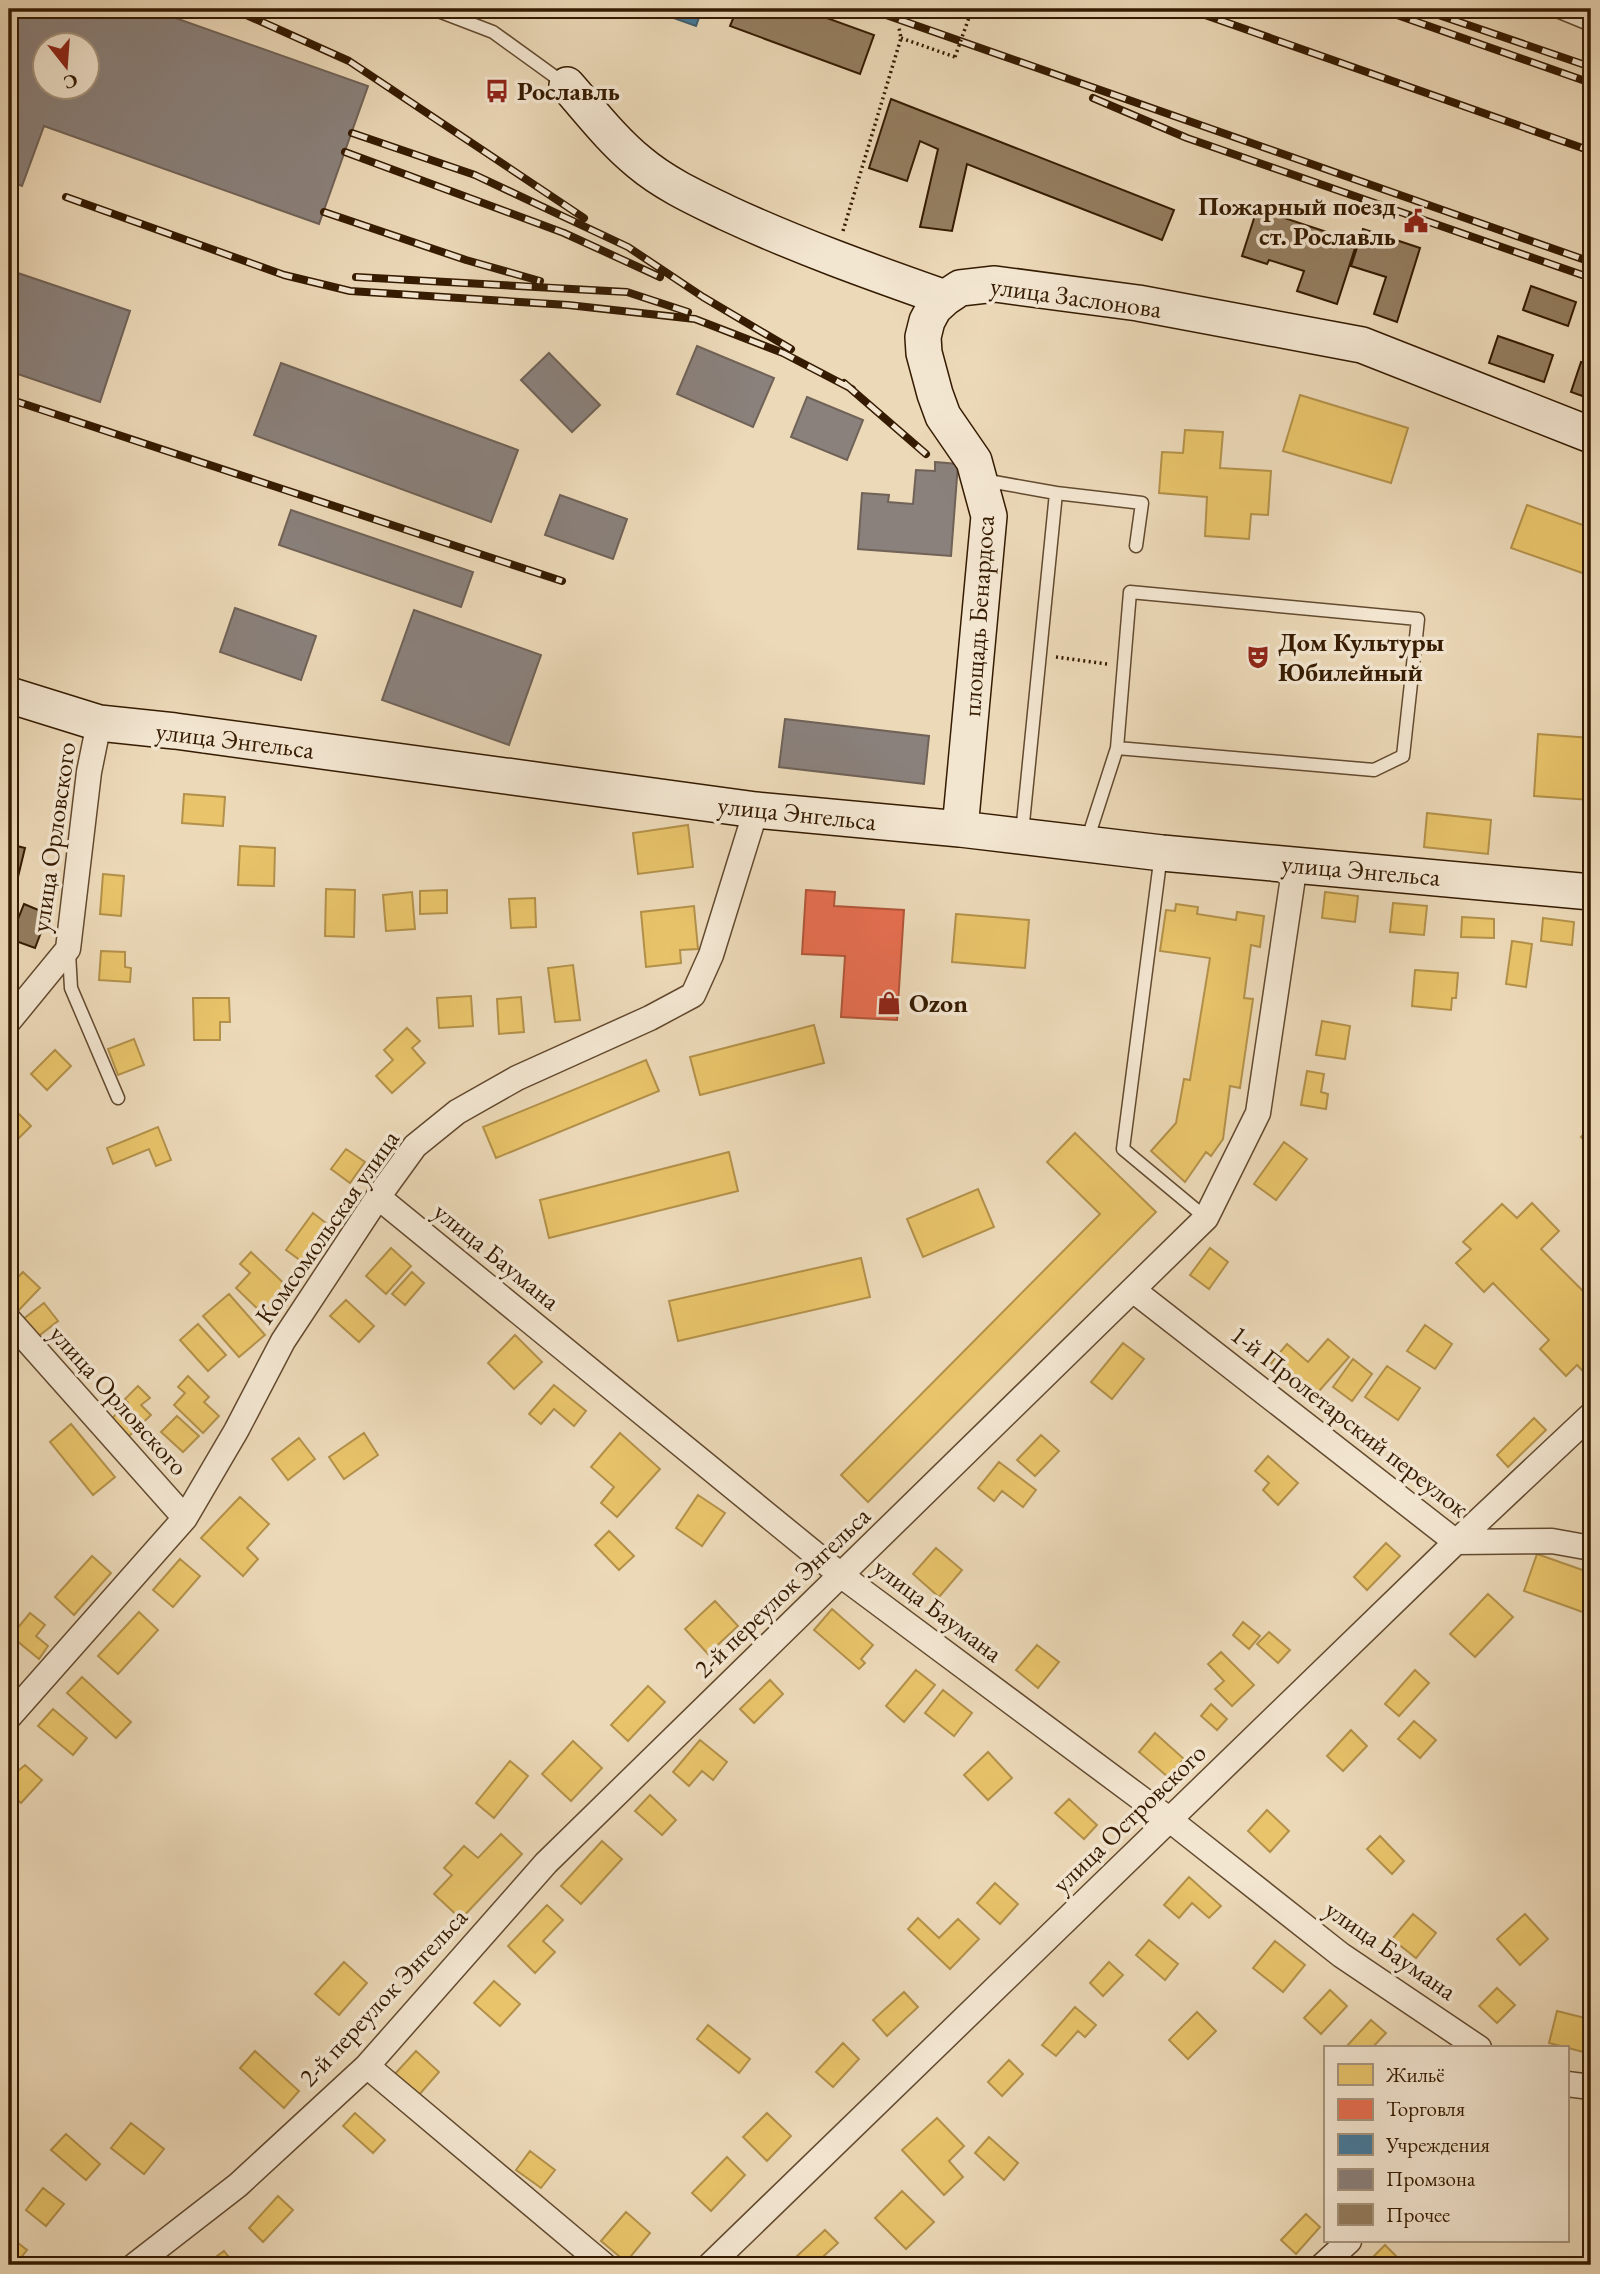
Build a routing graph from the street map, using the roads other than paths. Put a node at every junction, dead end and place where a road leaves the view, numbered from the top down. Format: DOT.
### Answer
graph roads {
  1 [pos="433,9"];
  2 [pos="1552,9"];
  3 [pos="1591,25"];
  4 [pos="566,85"];
  5 [pos="945,298"];
  6 [pos="1591,435"];
  7 [pos="980,479"];
  8 [pos="1056,493"];
  9 [pos="1136,546"];
  10 [pos="9,695"];
  11 [pos="100,723"];
  12 [pos="1117,748"];
  13 [pos="756,810"];
  14 [pos="960,829"];
  15 [pos="1022,836"];
  16 [pos="1086,844"];
  17 [pos="1161,853"];
  18 [pos="1295,864"];
  19 [pos="1591,892"];
  20 [pos="68,949"];
  21 [pos="9,1021"];
  22 [pos="118,1098"];
  23 [pos="378,1197"];
  24 [pos="1206,1218"];
  25 [pos="1133,1290"];
  26 [pos="9,1320"];
  27 [pos="1591,1415"];
  28 [pos="185,1518"];
  29 [pos="1456,1542"];
  30 [pos="1591,1548"];
  31 [pos="842,1576"];
  32 [pos="9,1717"];
  33 [pos="1170,1820"];
  34 [pos="1476,2046"];
  35 [pos="367,2066"];
  36 [pos="1568,2084"];
  37 [pos="1591,2087"];
  38 [pos="1348,2242"];
  39 [pos="135,2265"];
  40 [pos="604,2265"];
  41 [pos="710,2265"];
  42 [pos="1323,2265"];
  1 -- 4 [label="lane"];
  2 -- 3 [label="lane"];
  4 -- 5 [label="street"];
  5 -- 6 [label="street, улица Заслонова"];
  5 -- 7 [label="street, площадь Бенардоса"];
  7 -- 8 [label="lane"];
  7 -- 14 [label="street, площадь Бенардоса"];
  8 -- 9 [label="lane"];
  8 -- 15 [label="lane"];
  10 -- 11 [label="street, улица Энгельса"];
  11 -- 13 [label="street, улица Энгельса"];
  11 -- 20 [label="street, улица Орловского"];
  12 -- 12 [label="lane"];
  12 -- 16 [label="lane"];
  13 -- 14 [label="street, улица Энгельса"];
  13 -- 23 [label="street, Комсомольская улица"];
  14 -- 15 [label="street, улица Энгельса"];
  15 -- 16 [label="street, улица Энгельса"];
  16 -- 17 [label="street, улица Энгельса"];
  17 -- 18 [label="street, улица Энгельса"];
  17 -- 24 [label="lane"];
  18 -- 19 [label="street, улица Энгельса"];
  18 -- 24 [label="street, 2-й переулок Энгельса"];
  20 -- 21 [label="street, улица Орловского"];
  20 -- 22 [label="lane"];
  23 -- 28 [label="street, Комсомольская улица"];
  23 -- 31 [label="street, улица Баумана"];
  24 -- 25 [label="street, 2-й переулок Энгельса"];
  25 -- 29 [label="street, 1-й Пролетарский переулок"];
  25 -- 31 [label="street, 2-й переулок Энгельса"];
  26 -- 28 [label="street, улица Орловского"];
  27 -- 29 [label="street, улица Островского"];
  28 -- 32 [label="street, Комсомольская улица"];
  29 -- 30 [label="street, 1-й Пролетарский переулок"];
  29 -- 33 [label="street, улица Островского"];
  31 -- 33 [label="street, улица Баумана"];
  31 -- 35 [label="street, 2-й переулок Энгельса"];
  33 -- 34 [label="street, улица Баумана"];
  33 -- 41 [label="street, улица Островского"];
  35 -- 39 [label="street, 2-й переулок Энгельса"];
  35 -- 40 [label="street"];
  36 -- 37 [label="street"];
  38 -- 42 [label="street"];
}
